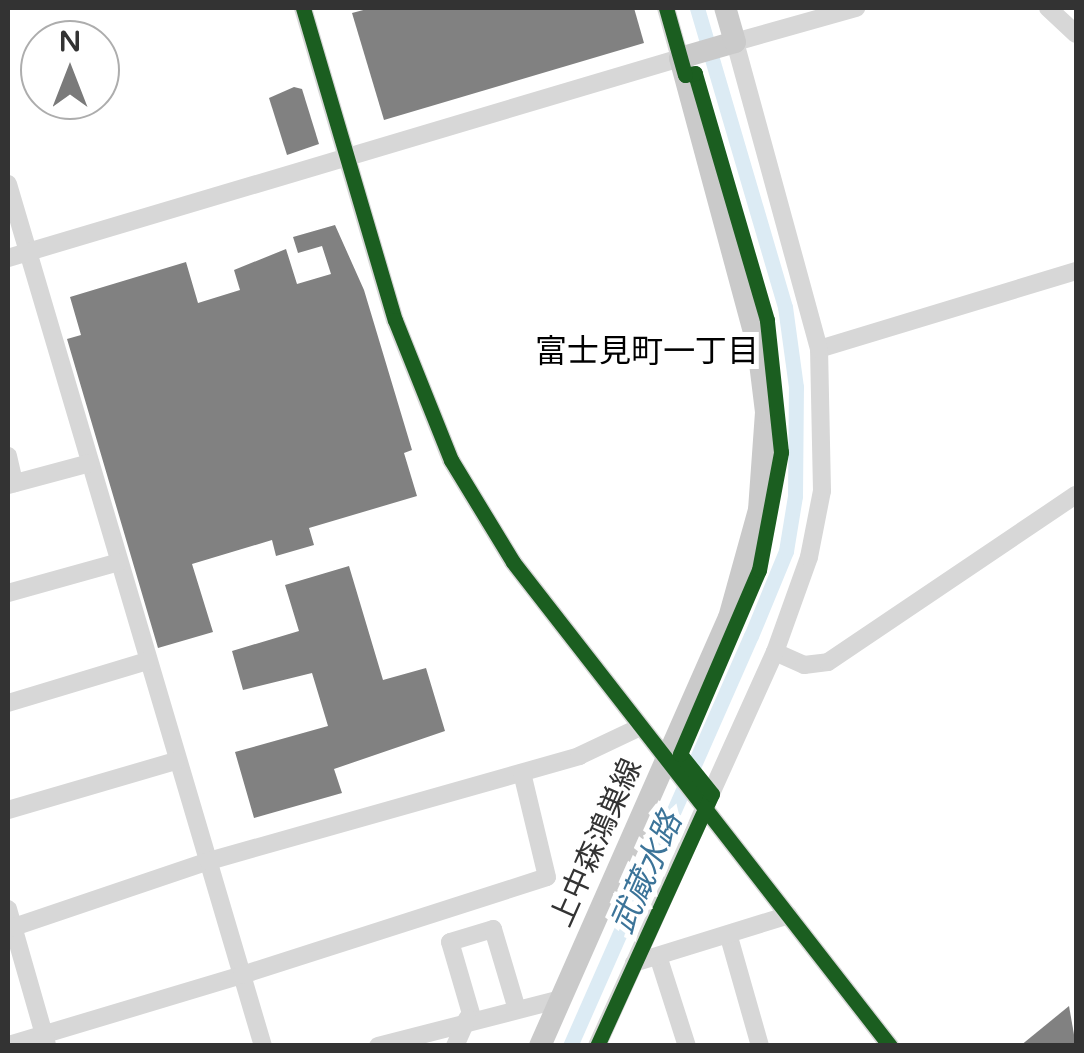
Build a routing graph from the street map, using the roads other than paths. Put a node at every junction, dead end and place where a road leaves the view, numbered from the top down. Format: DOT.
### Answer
graph roads {
  1 [pos="303,8"];
  2 [pos="666,8"];
  3 [pos="725,8"];
  4 [pos="856,8"];
  5 [pos="1048,8"];
  6 [pos="1076,34"];
  7 [pos="729,44"];
  8 [pos="686,56"];
  9 [pos="347,155"];
  10 [pos="8,184"];
  11 [pos="27,252"];
  12 [pos="8,258"];
  13 [pos="1076,271"];
  14 [pos="819,349"];
  15 [pos="8,456"];
  16 [pos="90,463"];
  17 [pos="11,484"];
  18 [pos="1076,495"];
  19 [pos="119,562"];
  20 [pos="8,593"];
  21 [pos="775,652"];
  22 [pos="147,661"];
  23 [pos="8,703"];
  24 [pos="640,727"];
  25 [pos="176,761"];
  26 [pos="671,767"];
  27 [pos="522,773"];
  28 [pos="700,804"];
  29 [pos="8,810"];
  30 [pos="209,862"];
  31 [pos="789,915"];
  32 [pos="9,922"];
  33 [pos="729,937"];
  34 [pos="659,959"];
  35 [pos="634,962"];
  36 [pos="242,976"];
  37 [pos="561,999"];
  38 [pos="516,1006"];
  39 [pos="470,1018"];
  40 [pos="45,1040"];
  41 [pos="8,1045"];
  42 [pos="264,1046"];
  43 [pos="378,1046"];
  44 [pos="454,1046"];
  45 [pos="540,1046"];
  46 [pos="597,1046"];
  47 [pos="687,1046"];
  48 [pos="760,1046"];
  49 [pos="890,1046"];
  1 -- 9 [label="street"];
  2 -- 8 [label="street"];
  3 -- 7 [label="main road"];
  4 -- 7 [label="street"];
  5 -- 6 [label="street"];
  7 -- 8 [label="main road"];
  7 -- 14 [label="street"];
  8 -- 9 [label="street"];
  8 -- 26 [label="main road, 上中森鴻巣線"];
  9 -- 11 [label="street"];
  9 -- 24 [label="street"];
  10 -- 11 [label="street"];
  11 -- 12 [label="street"];
  11 -- 16 [label="street"];
  13 -- 14 [label="street"];
  14 -- 21 [label="street"];
  15 -- 17 [label="street"];
  16 -- 17 [label="street"];
  16 -- 19 [label="street"];
  18 -- 21 [label="street"];
  19 -- 20 [label="street"];
  19 -- 22 [label="street"];
  21 -- 28 [label="street"];
  22 -- 23 [label="street"];
  22 -- 25 [label="street"];
  24 -- 26 [label="street"];
  24 -- 27 [label="street"];
  25 -- 29 [label="street"];
  25 -- 30 [label="street"];
  26 -- 28 [label="street"];
  26 -- 37 [label="main road, 上中森鴻巣線"];
  27 -- 30 [label="street"];
  27 -- 36 [label="street"];
  28 -- 31 [label="street"];
  28 -- 35 [label="street"];
  30 -- 32 [label="street"];
  30 -- 36 [label="street"];
  31 -- 33 [label="street"];
  31 -- 49 [label="street"];
  32 -- 40 [label="street"];
  33 -- 34 [label="street"];
  33 -- 48 [label="street"];
  34 -- 35 [label="street"];
  34 -- 47 [label="street"];
  35 -- 46 [label="street"];
  36 -- 40 [label="street"];
  36 -- 42 [label="street"];
  37 -- 38 [label="street"];
  37 -- 45 [label="main road, 上中森鴻巣線"];
  38 -- 39 [label="street"];
  38 -- 39 [label="street"];
  39 -- 43 [label="street"];
  39 -- 44 [label="street"];
  40 -- 41 [label="street"];
}
